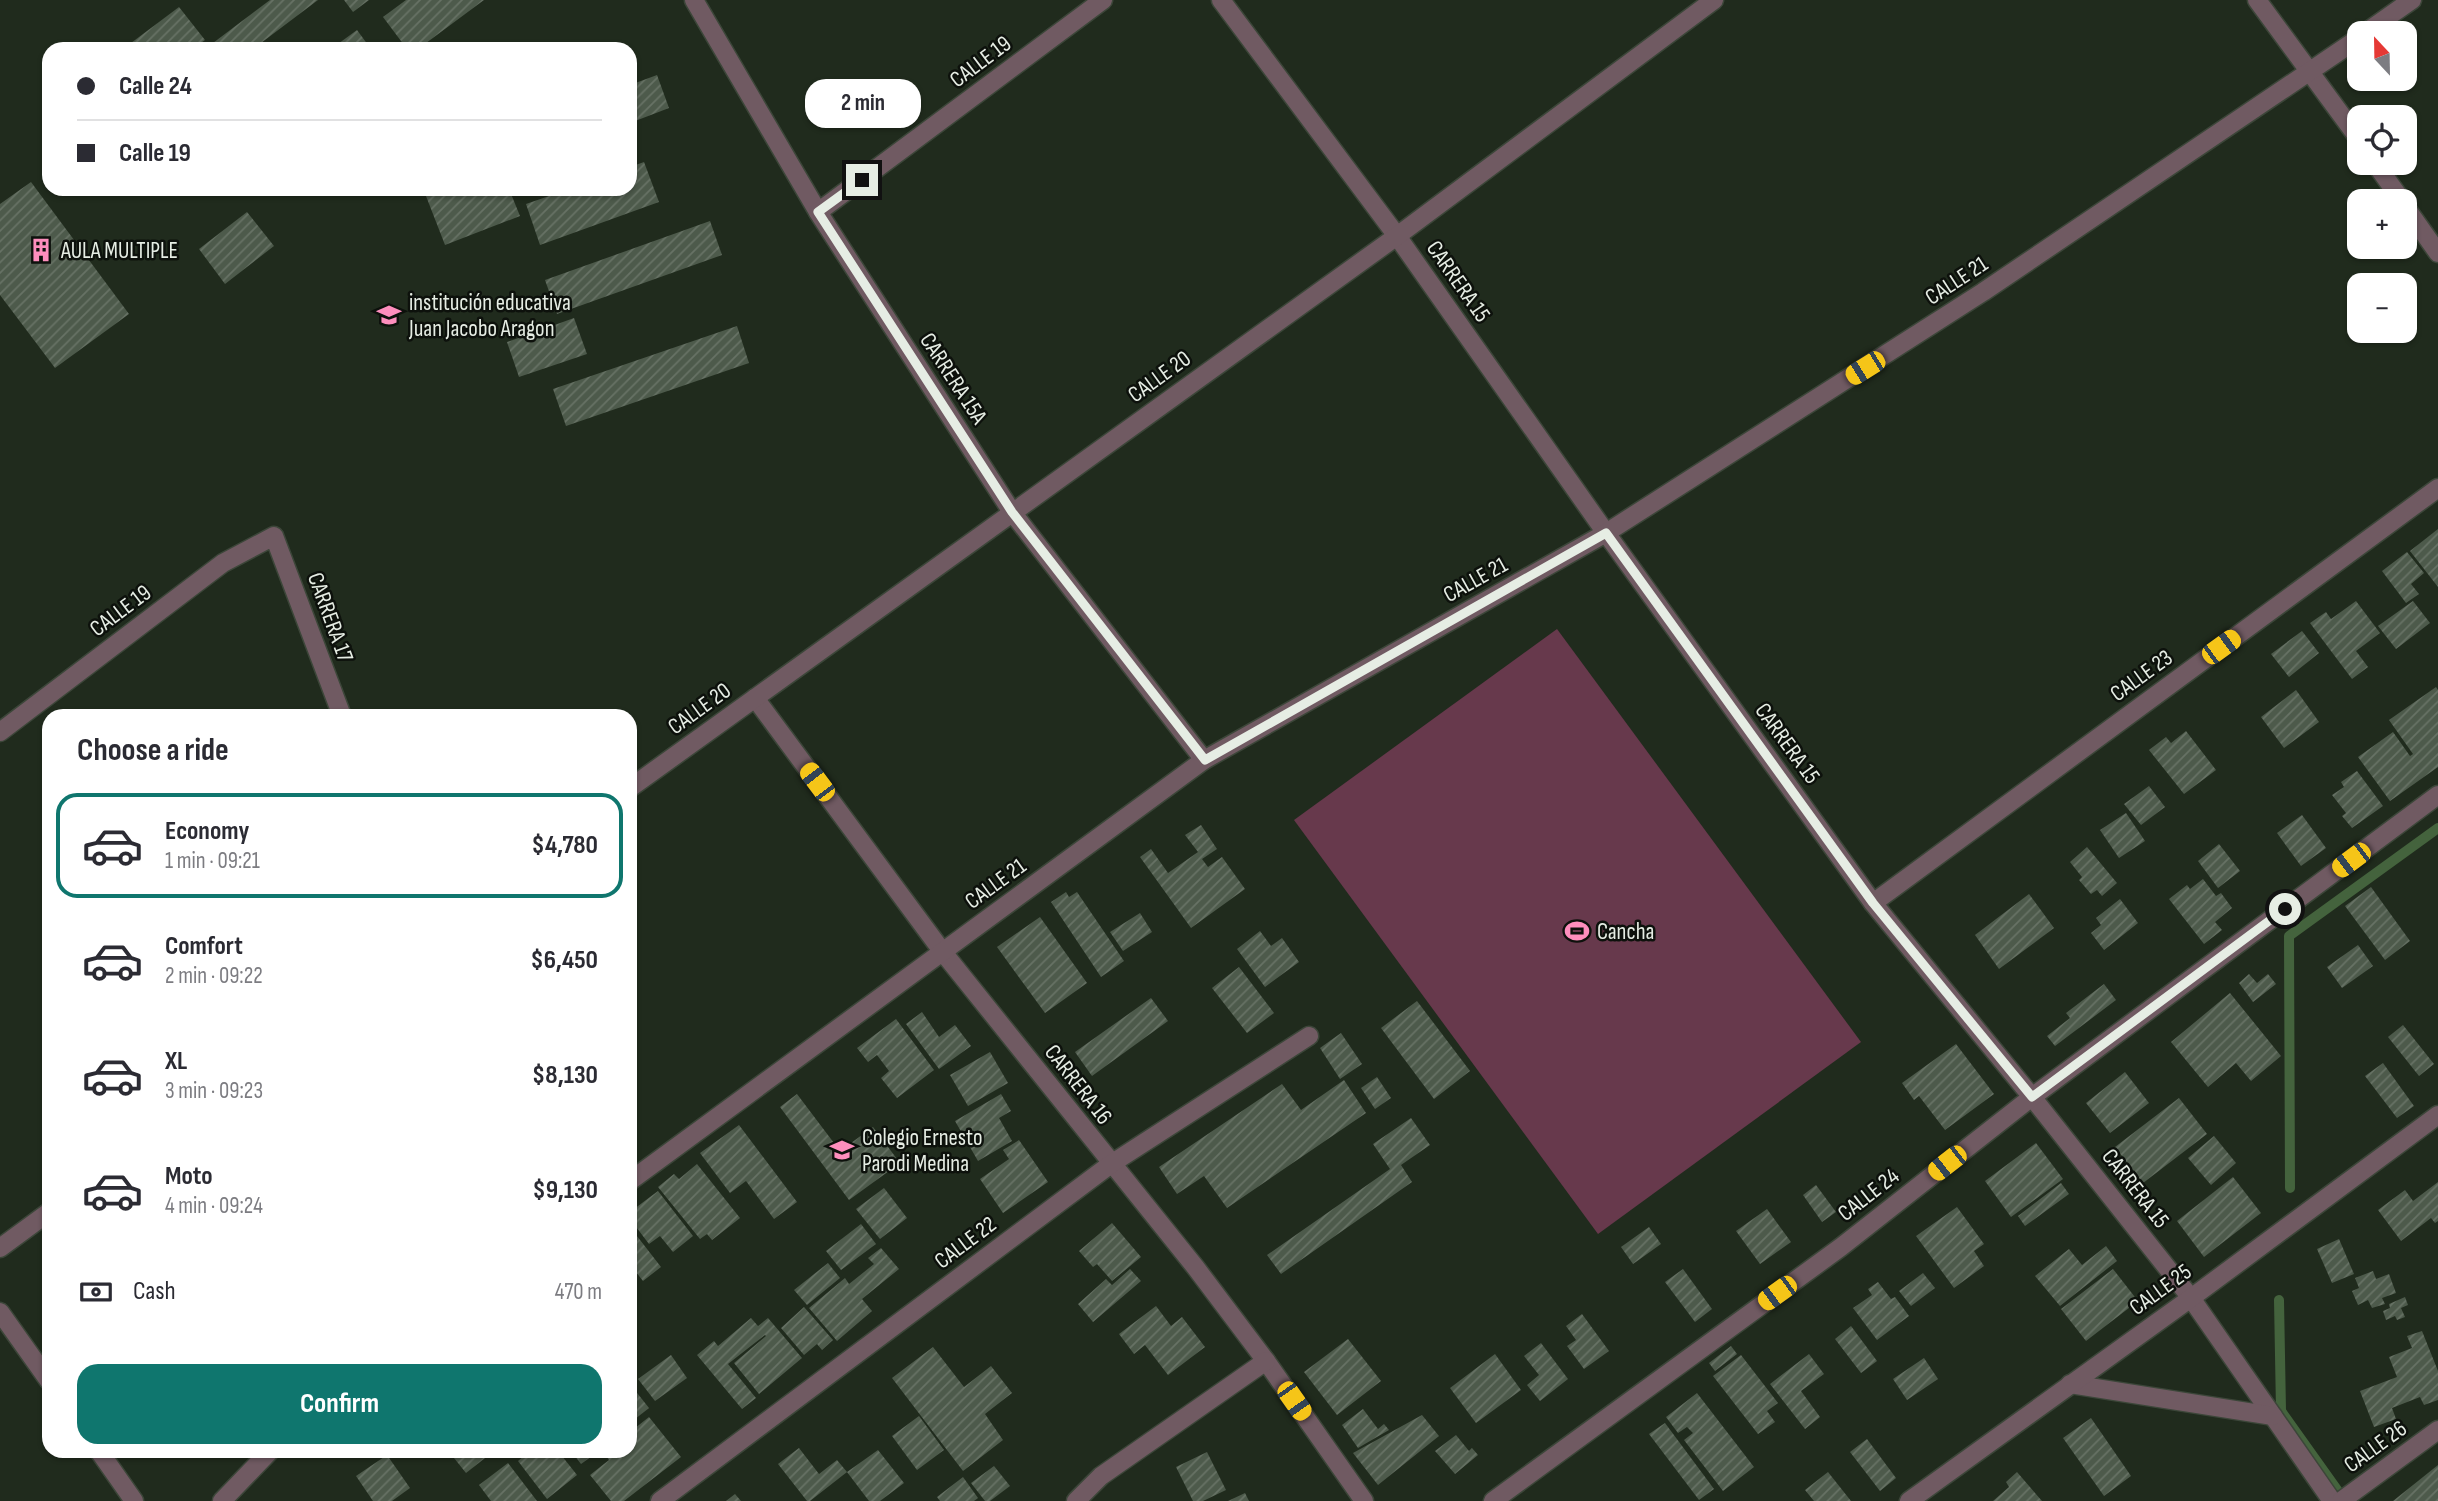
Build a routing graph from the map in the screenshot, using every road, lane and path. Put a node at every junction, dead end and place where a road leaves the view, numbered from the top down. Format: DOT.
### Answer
graph roads {
  1 [pos="694,0"];
  2 [pos="1103,0"];
  3 [pos="1221,0"];
  4 [pos="1714,0"];
  5 [pos="2257,0"];
  6 [pos="2412,0"];
  7 [pos="2382,21"];
  8 [pos="2347,46"];
  9 [pos="2311,72"];
  10 [pos="2347,122"];
  11 [pos="818,212"];
  12 [pos="2417,223"];
  13 [pos="1398,236"];
  14 [pos="2438,253"];
  15 [pos="2438,488"];
  16 [pos="1012,512"];
  17 [pos="1606,533"];
  18 [pos="274,536"];
  19 [pos="755,698"];
  20 [pos="339,709"];
  21 [pos="0,732"];
  22 [pos="1205,760"];
  23 [pos="637,784"];
  24 [pos="2438,795"];
  25 [pos="1873,903"];
  26 [pos="942,951"];
  27 [pos="1309,1035"];
  28 [pos="2032,1097"];
  29 [pos="2438,1115"];
  30 [pos="1111,1164"];
  31 [pos="637,1176"];
  32 [pos="42,1217"];
  33 [pos="0,1248"];
  34 [pos="2191,1297"];
  35 [pos="0,1312"];
  36 [pos="1266,1361"];
  37 [pos="42,1371"];
  38 [pos="2070,1384"];
  39 [pos="2273,1416"];
  40 [pos="2438,1430"];
  41 [pos="104,1458"];
  42 [pos="263,1458"];
  43 [pos="134,1501"];
  44 [pos="222,1501"];
  45 [pos="660,1501"];
  46 [pos="1076,1501"];
  47 [pos="1364,1501"];
  48 [pos="1493,1501"];
  49 [pos="1909,1501"];
  50 [pos="2332,1501"];
  51 [pos="2341,1501"];
  1 -- 11 [label="street, CARRERA 15A"];
  2 -- 11 [label="street, CALLE 19"];
  3 -- 13 [label="street, CARRERA 15"];
  4 -- 13 [label="street, CALLE 20"];
  5 -- 9 [label="street"];
  6 -- 7 [label="street"];
  8 -- 9 [label="street, CALLE 21"];
  9 -- 10 [label="street"];
  9 -- 17 [label="street, CALLE 21"];
  11 -- 16 [label="street, CARRERA 15A"];
  12 -- 14 [label="street"];
  13 -- 16 [label="street, CALLE 20"];
  13 -- 17 [label="street, CARRERA 15"];
  15 -- 25 [label="street, CALLE 23"];
  16 -- 19 [label="street, CALLE 20"];
  16 -- 22 [label="street, CARRERA 15A"];
  17 -- 22 [label="street, CALLE 21"];
  17 -- 25 [label="street, CARRERA 15"];
  18 -- 20 [label="street, CARRERA 17"];
  18 -- 21 [label="street, CALLE 19"];
  19 -- 23 [label="street, CALLE 20"];
  19 -- 26 [label="street, CARRERA 16"];
  22 -- 26 [label="street, CALLE 21"];
  24 -- 28 [label="street, CALLE 24"];
  25 -- 28 [label="street, CARRERA 15"];
  26 -- 30 [label="street, CARRERA 16"];
  26 -- 31 [label="street, CALLE 21"];
  27 -- 30 [label="street, CALLE 22"];
  28 -- 34 [label="street, CARRERA 15"];
  28 -- 48 [label="street, CALLE 24"];
  29 -- 34 [label="street, CALLE 25"];
  30 -- 36 [label="street, CARRERA 16"];
  30 -- 45 [label="street, CALLE 22"];
  32 -- 33 [label="street"];
  34 -- 38 [label="street, CALLE 25"];
  34 -- 39 [label="street, CARRERA 15"];
  35 -- 37 [label="street"];
  36 -- 46 [label="street"];
  36 -- 47 [label="street, CARRERA 16"];
  38 -- 39 [label="street"];
  38 -- 49 [label="street, CALLE 25"];
  39 -- 50 [label="street, CARRERA 15"];
  40 -- 51 [label="street, CALLE 26"];
  41 -- 43 [label="street"];
  42 -- 44 [label="street"];
}
